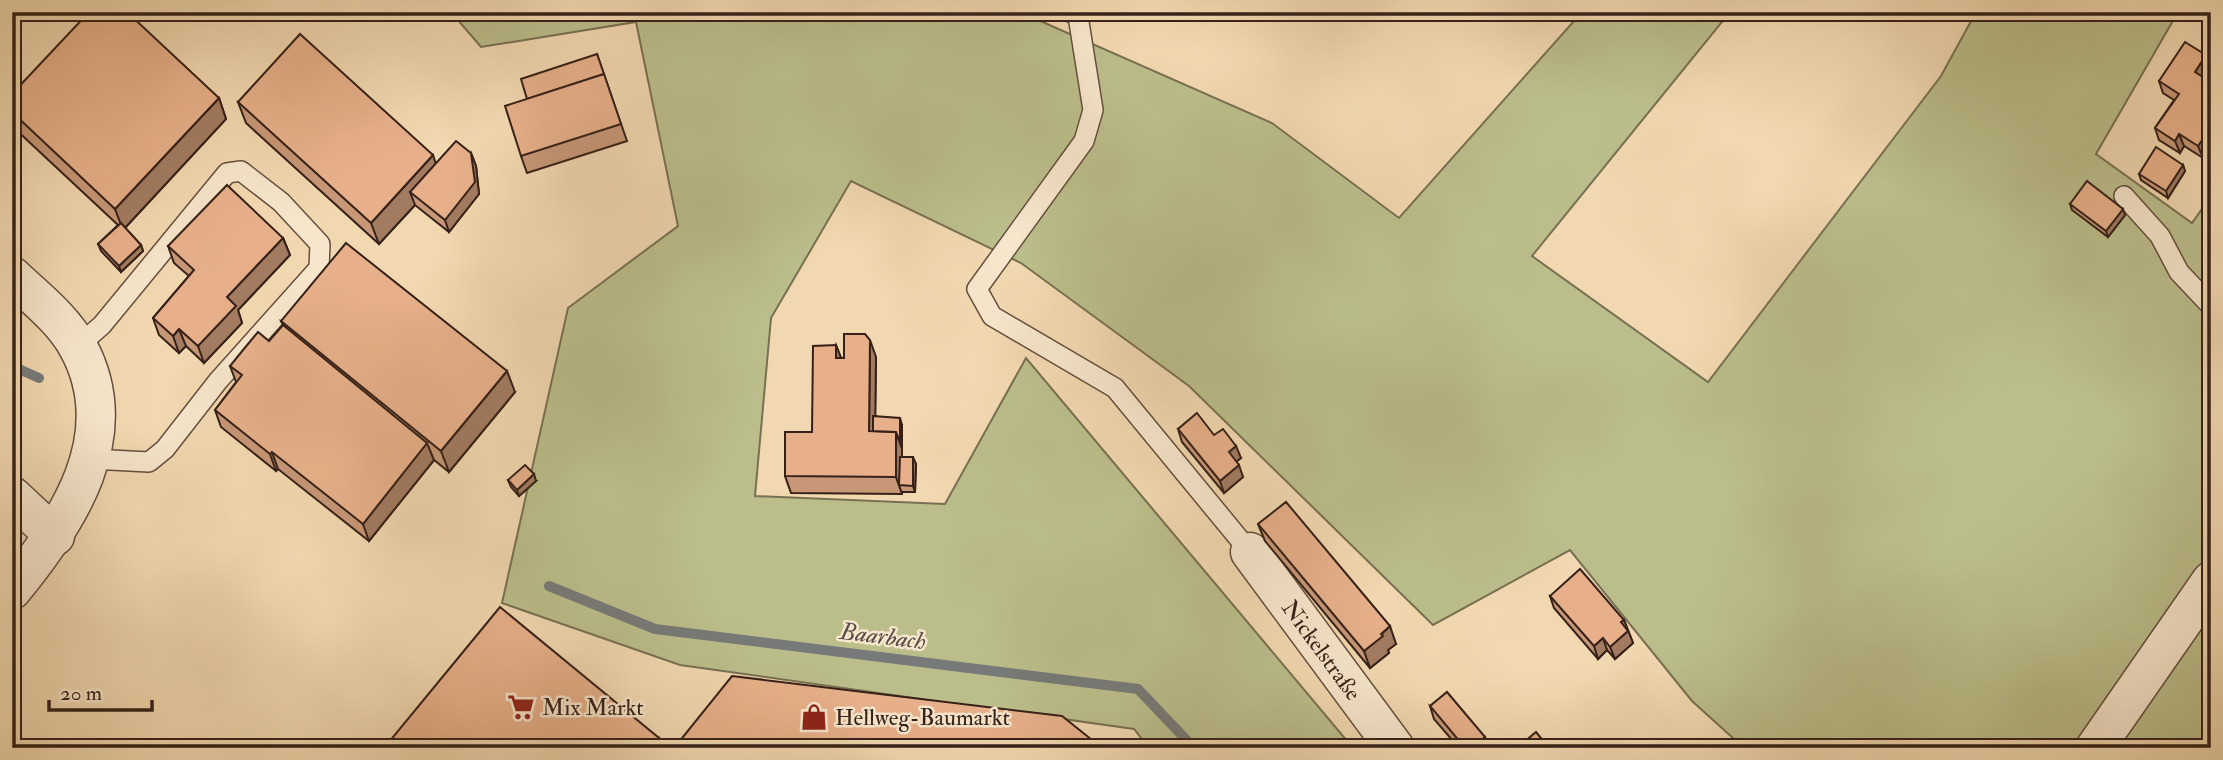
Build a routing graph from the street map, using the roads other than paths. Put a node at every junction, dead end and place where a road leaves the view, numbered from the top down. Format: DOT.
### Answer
graph roads {
  1 [pos="1070,12"];
  2 [pos="2124,195"];
  3 [pos="12,275"];
  4 [pos="2211,306"];
  5 [pos="78,346"];
  6 [pos="91,459"];
  7 [pos="12,496"];
  8 [pos="55,536"];
  9 [pos="1250,552"];
  10 [pos="2211,581"];
  11 [pos="12,590"];
  12 [pos="1395,748"];
  13 [pos="2095,748"];
  1 -- 9 [label="lane"];
  2 -- 4 [label="lane"];
  3 -- 5 [label="street"];
  5 -- 6 [label="street"];
  5 -- 6 [label="lane"];
  6 -- 8 [label="street"];
  7 -- 8 [label="street"];
  8 -- 11 [label="street"];
  9 -- 12 [label="street, Nickelstraße"];
  10 -- 13 [label="street"];
}
